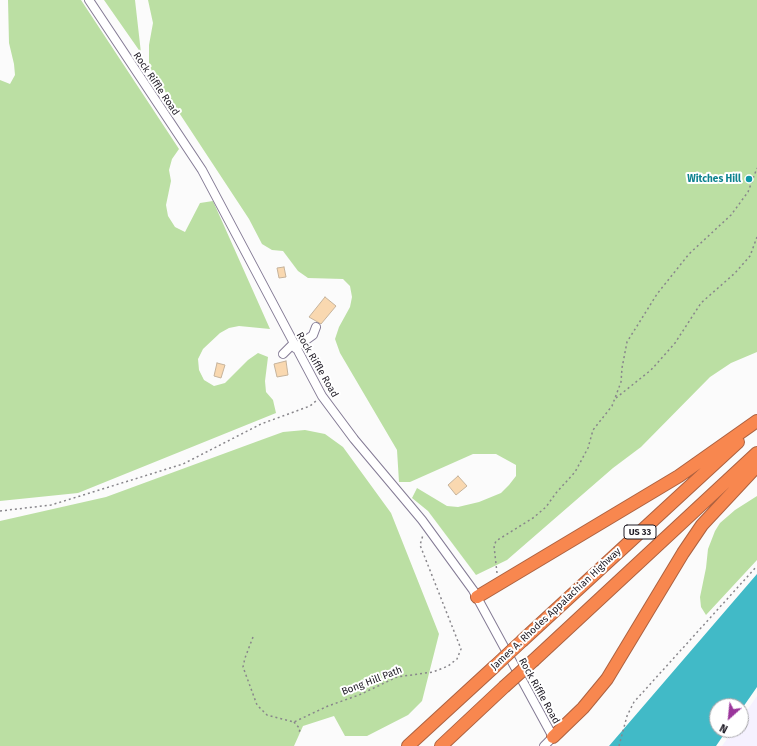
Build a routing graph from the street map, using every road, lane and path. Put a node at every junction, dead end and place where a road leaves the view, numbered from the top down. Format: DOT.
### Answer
graph roads {
  1 [pos="89,0"];
  2 [pos="757,168"];
  3 [pos="757,237"];
  4 [pos="316,327"];
  5 [pos="294,346"];
  6 [pos="282,354"];
  7 [pos="322,396"];
  8 [pos="615,399"];
  9 [pos="757,422"];
  10 [pos="757,453"];
  11 [pos="757,466"];
  12 [pos="0,511"];
  13 [pos="425,532"];
  14 [pos="757,566"];
  15 [pos="495,578"];
  16 [pos="477,597"];
  17 [pos="253,637"];
  18 [pos="294,722"];
  19 [pos="299,733"];
  20 [pos="553,737"];
  21 [pos="408,746"];
  22 [pos="441,746"];
  23 [pos="544,746"];
  24 [pos="619,746"];
  1 -- 5 [label="street, Rock Riffle Road"];
  2 -- 8 [label="path"];
  3 -- 8 [label="path"];
  4 -- 5 [label="street"];
  5 -- 6 [label="street"];
  5 -- 7 [label="street, Rock Riffle Road"];
  7 -- 12 [label="path"];
  7 -- 16 [label="street, Rock Riffle Road"];
  8 -- 15 [label="path"];
  9 -- 16 [label="highway"];
  9 -- 21 [label="highway, James A. Rhodes Appalachian Highway / US 33, bridge"];
  10 -- 22 [label="highway, US 33, bridge"];
  11 -- 20 [label="highway"];
  13 -- 18 [label="path, Bong Hill Path"];
  14 -- 24 [label="path"];
  16 -- 20 [label="street, Rock Riffle Road"];
  17 -- 18 [label="path"];
  18 -- 19 [label="path"];
  20 -- 23 [label="street, Rock Riffle Road"];
}
